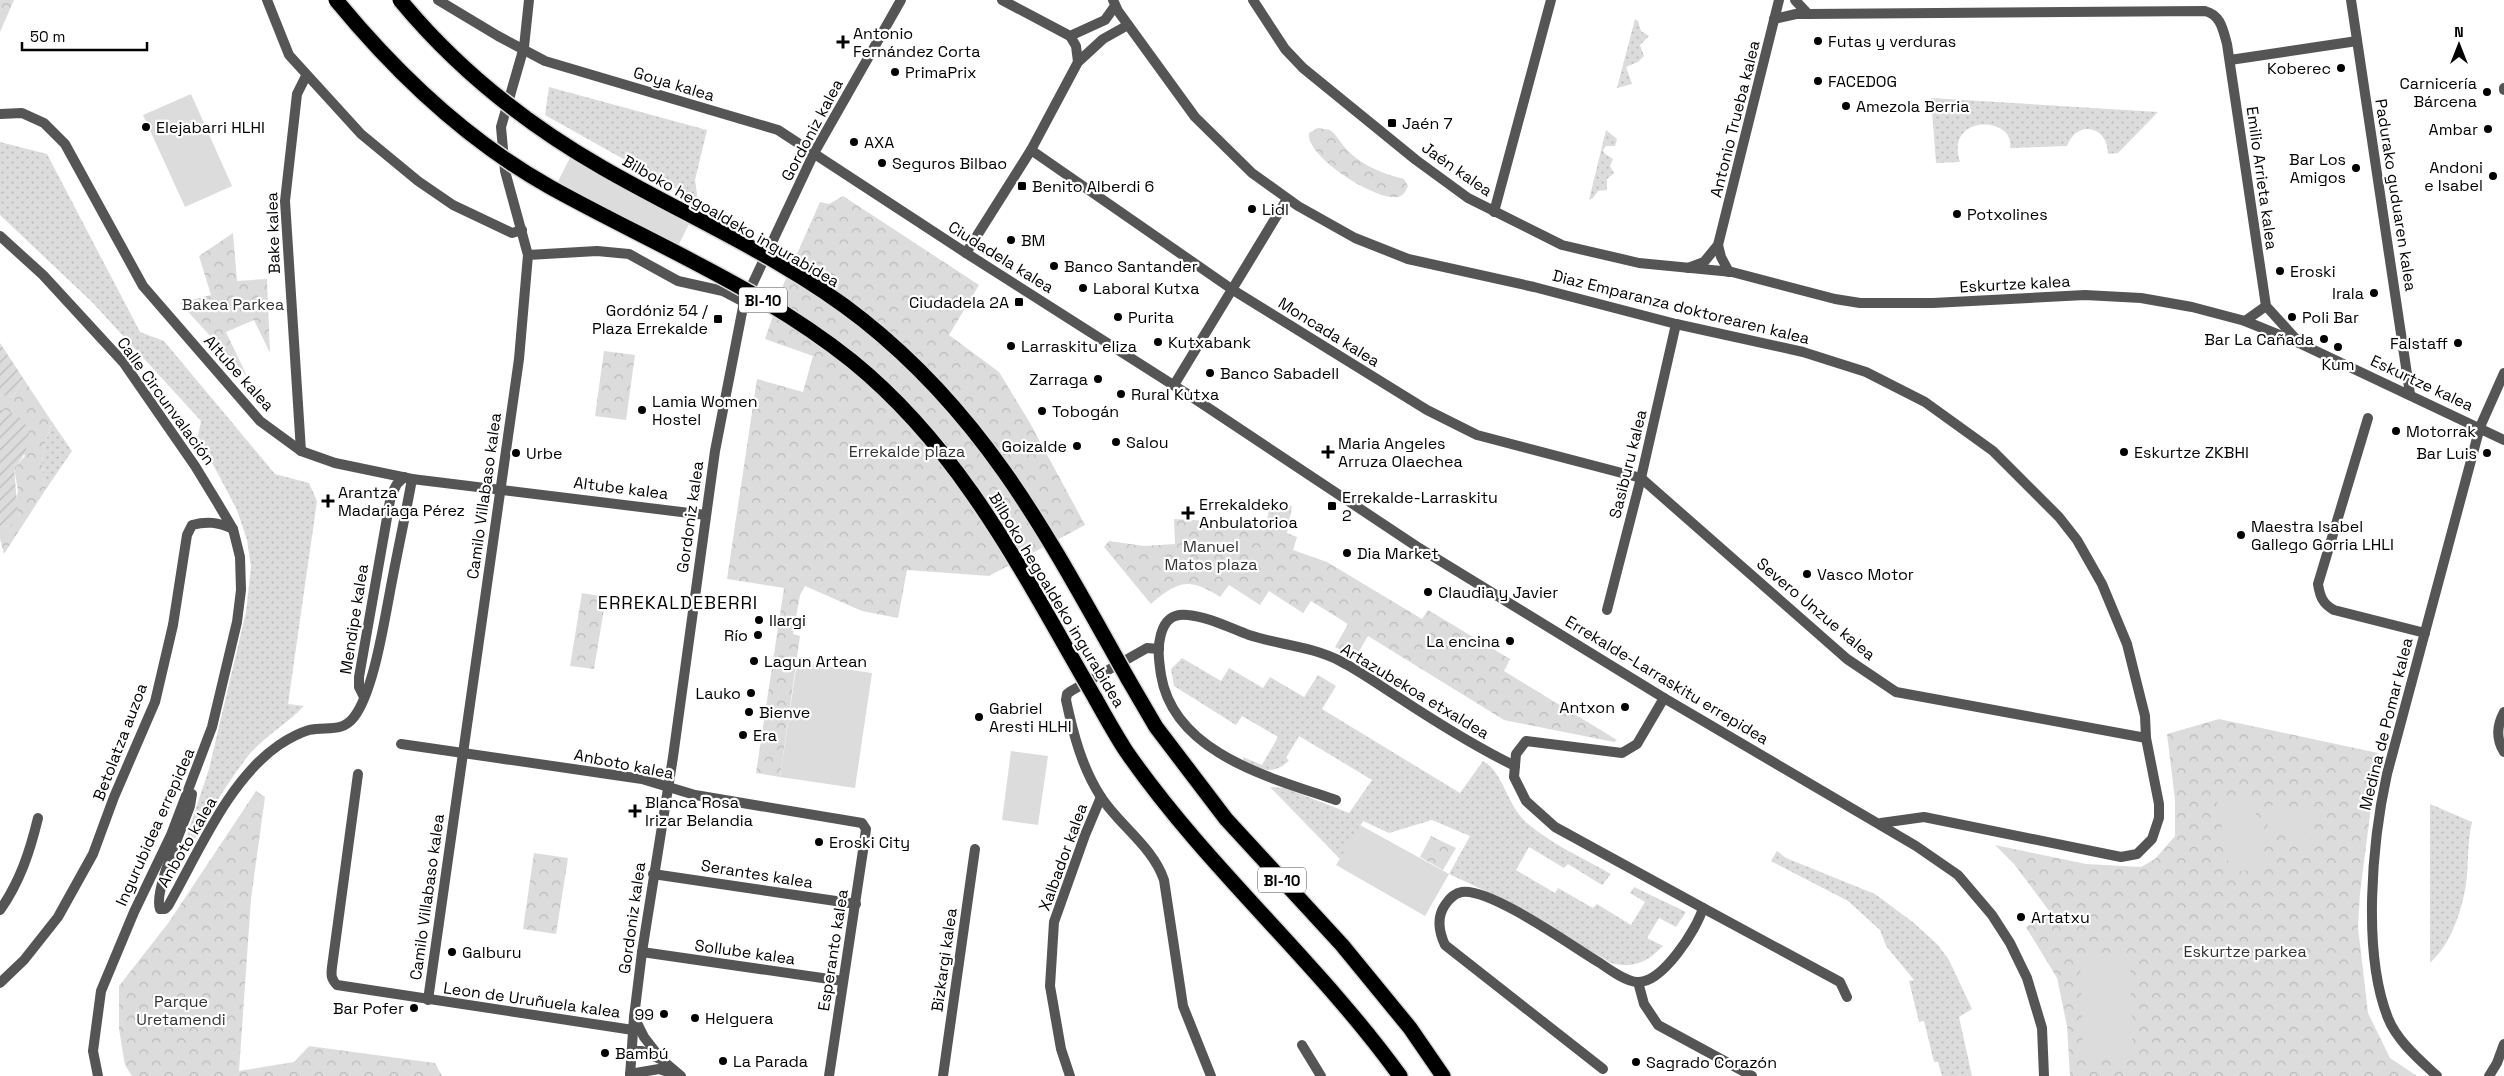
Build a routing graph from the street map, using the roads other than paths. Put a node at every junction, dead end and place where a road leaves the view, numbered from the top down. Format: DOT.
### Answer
graph roads {
  1 [pos="268,0"];
  2 [pos="336,0"];
  3 [pos="400,0"];
  4 [pos="438,0"];
  5 [pos="529,0"];
  6 [pos="901,0"];
  7 [pos="1002,0"];
  8 [pos="1252,0"];
  9 [pos="1550,0"];
  10 [pos="1778,0"];
  11 [pos="1795,0"];
  12 [pos="2352,0"];
  13 [pos="1114,3"];
  14 [pos="1808,14"];
  15 [pos="1774,19"];
  16 [pos="1128,25"];
  17 [pos="1070,36"];
  18 [pos="2357,42"];
  19 [pos="524,47"];
  20 [pos="2230,60"];
  21 [pos="1078,62"];
  22 [pos="306,76"];
  23 [pos="0,114"];
  24 [pos="1031,150"];
  25 [pos="814,153"];
  26 [pos="1287,199"];
  27 [pos="1494,212"];
  28 [pos="522,230"];
  29 [pos="0,236"];
  30 [pos="1718,245"];
  31 [pos="966,253"];
  32 [pos="528,255"];
  33 [pos="1687,269"];
  34 [pos="1729,272"];
  35 [pos="1233,290"];
  36 [pos="744,302"];
  37 [pos="2266,306"];
  38 [pos="2245,321"];
  39 [pos="1676,324"];
  40 [pos="2299,343"];
  41 [pos="2504,373"];
  42 [pos="1174,385"];
  43 [pos="2410,394"];
  44 [pos="2368,418"];
  45 [pos="2480,427"];
  46 [pos="2504,440"];
  47 [pos="301,451"];
  48 [pos="408,478"];
  49 [pos="1641,478"];
  50 [pos="501,488"];
  51 [pos="706,515"];
  52 [pos="233,529"];
  53 [pos="1607,610"];
  54 [pos="2425,633"];
  55 [pos="1159,649"];
  56 [pos="364,697"];
  57 [pos="1664,698"];
  58 [pos="2504,712"];
  59 [pos="2146,738"];
  60 [pos="401,744"];
  61 [pos="463,752"];
  62 [pos="2504,752"];
  63 [pos="1515,766"];
  64 [pos="358,774"];
  65 [pos="192,782"];
  66 [pos="669,786"];
  67 [pos="1101,797"];
  68 [pos="1336,800"];
  69 [pos="38,818"];
  70 [pos="1881,824"];
  71 [pos="866,829"];
  72 [pos="975,849"];
  73 [pos="653,874"];
  74 [pos="856,904"];
  75 [pos="1703,908"];
  76 [pos="0,910"];
  77 [pos="642,952"];
  78 [pos="843,981"];
  79 [pos="1638,982"];
  80 [pos="0,983"];
  81 [pos="1847,997"];
  82 [pos="428,1000"];
  83 [pos="634,1017"];
  84 [pos="633,1030"];
  85 [pos="2504,1044"];
  86 [pos="1302,1045"];
  87 [pos="632,1051"];
  88 [pos="661,1059"];
  89 [pos="1603,1069"];
  90 [pos="630,1075"];
  91 [pos="98,1076"];
  92 [pos="680,1076"];
  93 [pos="829,1076"];
  94 [pos="943,1076"];
  95 [pos="1070,1076"];
  96 [pos="1211,1076"];
  97 [pos="1321,1076"];
  98 [pos="1400,1076"];
  99 [pos="1443,1076"];
  100 [pos="1752,1076"];
  101 [pos="2044,1076"];
  102 [pos="2437,1076"];
  103 [pos="2489,1076"];
  1 -- 22 [label="street"];
  2 -- 98 [label="highway, Bilboko hegoaldeko ingurabidea / BI-10, bridge"];
  3 -- 99 [label="highway, Bilboko hegoaldeko ingurabidea / BI-10, bridge"];
  4 -- 19 [label="street, Goya kalea"];
  5 -- 19 [label="street, Camilo Villabaso kalea"];
  6 -- 25 [label="street, Gordoniz kalea"];
  7 -- 17 [label="street"];
  8 -- 27 [label="street, Jaén kalea"];
  9 -- 27 [label="street"];
  10 -- 15 [label="street, Antonio Trueba kalea"];
  11 -- 14 [label="street"];
  12 -- 18 [label="street, Padurako guduaren kalea"];
  13 -- 16 [label="street, Diaz Emparanza doktorearen kalea"];
  13 -- 17 [label="street"];
  14 -- 15 [label="street, Emilio Arrieta kalea"];
  14 -- 20 [label="street, Emilio Arrieta kalea"];
  15 -- 30 [label="street, Antonio Trueba kalea"];
  16 -- 21 [label="street"];
  16 -- 26 [label="street, Diaz Emparanza doktorearen kalea"];
  17 -- 21 [label="street"];
  18 -- 20 [label="street"];
  18 -- 43 [label="street, Padurako guduaren kalea"];
  19 -- 25 [label="street, Goya kalea"];
  19 -- 28 [label="street, Camilo Villabaso kalea"];
  20 -- 37 [label="street, Emilio Arrieta kalea"];
  21 -- 24 [label="street"];
  22 -- 28 [label="street"];
  22 -- 47 [label="street, Bake kalea"];
  23 -- 47 [label="street, Altube kalea"];
  24 -- 31 [label="street"];
  24 -- 35 [label="street, Moncada kalea"];
  25 -- 31 [label="street, Ciudadela kalea"];
  25 -- 36 [label="street, Gordoniz kalea"];
  26 -- 35 [label="street"];
  26 -- 39 [label="street, Diaz Emparanza doktorearen kalea"];
  27 -- 33 [label="street, Jaén kalea"];
  28 -- 32 [label="street, Camilo Villabaso kalea"];
  29 -- 52 [label="street, Calle Circunvalación"];
  30 -- 33 [label="street, Antonio Trueba kalea"];
  30 -- 34 [label="street"];
  31 -- 42 [label="street, Ciudadela kalea"];
  32 -- 36 [label="street"];
  32 -- 50 [label="street, Camilo Villabaso kalea"];
  33 -- 34 [label="street, Jaén kalea"];
  34 -- 38 [label="street, Eskurtze kalea"];
  35 -- 42 [label="street"];
  35 -- 49 [label="street, Moncada kalea"];
  36 -- 51 [label="street, Gordoniz kalea"];
  37 -- 38 [label="street"];
  37 -- 40 [label="street, Eskurtze kalea"];
  38 -- 40 [label="street, Eskurtze kalea"];
  39 -- 49 [label="street, Sasiburu kalea"];
  39 -- 59 [label="street, Diaz Emparanza doktorearen kalea"];
  40 -- 43 [label="street, Eskurtze kalea"];
  41 -- 45 [label="street, Medina de Pomar kalea"];
  42 -- 57 [label="street, Errekalde-Larraskitu errepidea"];
  43 -- 45 [label="street, Eskurtze kalea"];
  44 -- 54 [label="street"];
  45 -- 46 [label="street, Eskurtze kalea"];
  45 -- 54 [label="street, Medina de Pomar kalea"];
  47 -- 48 [label="street, Altube kalea"];
  48 -- 50 [label="street, Altube kalea"];
  48 -- 56 [label="street, Mendipe kalea"];
  48 -- 56 [label="street, Mendipe kalea"];
  49 -- 53 [label="street, Sasiburu kalea"];
  49 -- 59 [label="street, Severo Unzue kalea"];
  50 -- 51 [label="street, Altube kalea"];
  50 -- 61 [label="street, Camilo Villabaso kalea"];
  51 -- 66 [label="street, Gordoniz kalea"];
  52 -- 65 [label="street, Ingurubidea errepidea"];
  52 -- 80 [label="street, Betolatza auzoa"];
  54 -- 102 [label="street, Medina de Pomar kalea"];
  55 -- 63 [label="street, Artazubekoa etxaldea"];
  55 -- 67 [label="street"];
  55 -- 68 [label="street, Artazubekoa etxaldea"];
  56 -- 65 [label="street, Anboto kalea"];
  57 -- 63 [label="street"];
  57 -- 70 [label="street, Errekalde-Larraskitu errepidea"];
  58 -- 62 [label="street"];
  59 -- 70 [label="street, Diaz Emparanza doktorearen kalea"];
  60 -- 61 [label="street, Anboto kalea"];
  61 -- 66 [label="street, Anboto kalea"];
  61 -- 82 [label="street, Camilo Villabaso kalea"];
  63 -- 75 [label="street"];
  64 -- 82 [label="street, Leon de Uruñuela kalea"];
  65 -- 91 [label="street, Ingurubidea errepidea"];
  66 -- 71 [label="street, Anboto kalea"];
  66 -- 73 [label="street, Gordoniz kalea"];
  67 -- 95 [label="street, Xalbador kalea"];
  67 -- 96 [label="street"];
  69 -- 76 [label="street"];
  70 -- 101 [label="street, Errekalde-Larraskitu errepidea"];
  71 -- 74 [label="street, Esperanto kalea"];
  72 -- 94 [label="street, Bizkargi kalea"];
  73 -- 74 [label="street, Serantes kalea"];
  73 -- 77 [label="street, Gordoniz kalea"];
  74 -- 78 [label="street, Esperanto kalea"];
  75 -- 79 [label="street"];
  75 -- 81 [label="street"];
  77 -- 78 [label="street, Sollube kalea"];
  77 -- 83 [label="street, Gordoniz kalea"];
  78 -- 93 [label="street, Esperanto kalea"];
  79 -- 89 [label="street"];
  79 -- 100 [label="street"];
  82 -- 84 [label="street, Leon de Uruñuela kalea"];
  83 -- 84 [label="street, Gordoniz kalea"];
  83 -- 88 [label="street, Leon de Uruñuela kalea"];
  84 -- 87 [label="street, Gordoniz kalea"];
  85 -- 103 [label="street"];
  86 -- 97 [label="street"];
  87 -- 88 [label="street, Leon de Uruñuela kalea"];
  87 -- 90 [label="street, Gordoniz kalea"];
  88 -- 92 [label="street, Leon de Uruñuela kalea"];
  90 -- 92 [label="street, Leon de Uruñuela kalea"];
}
